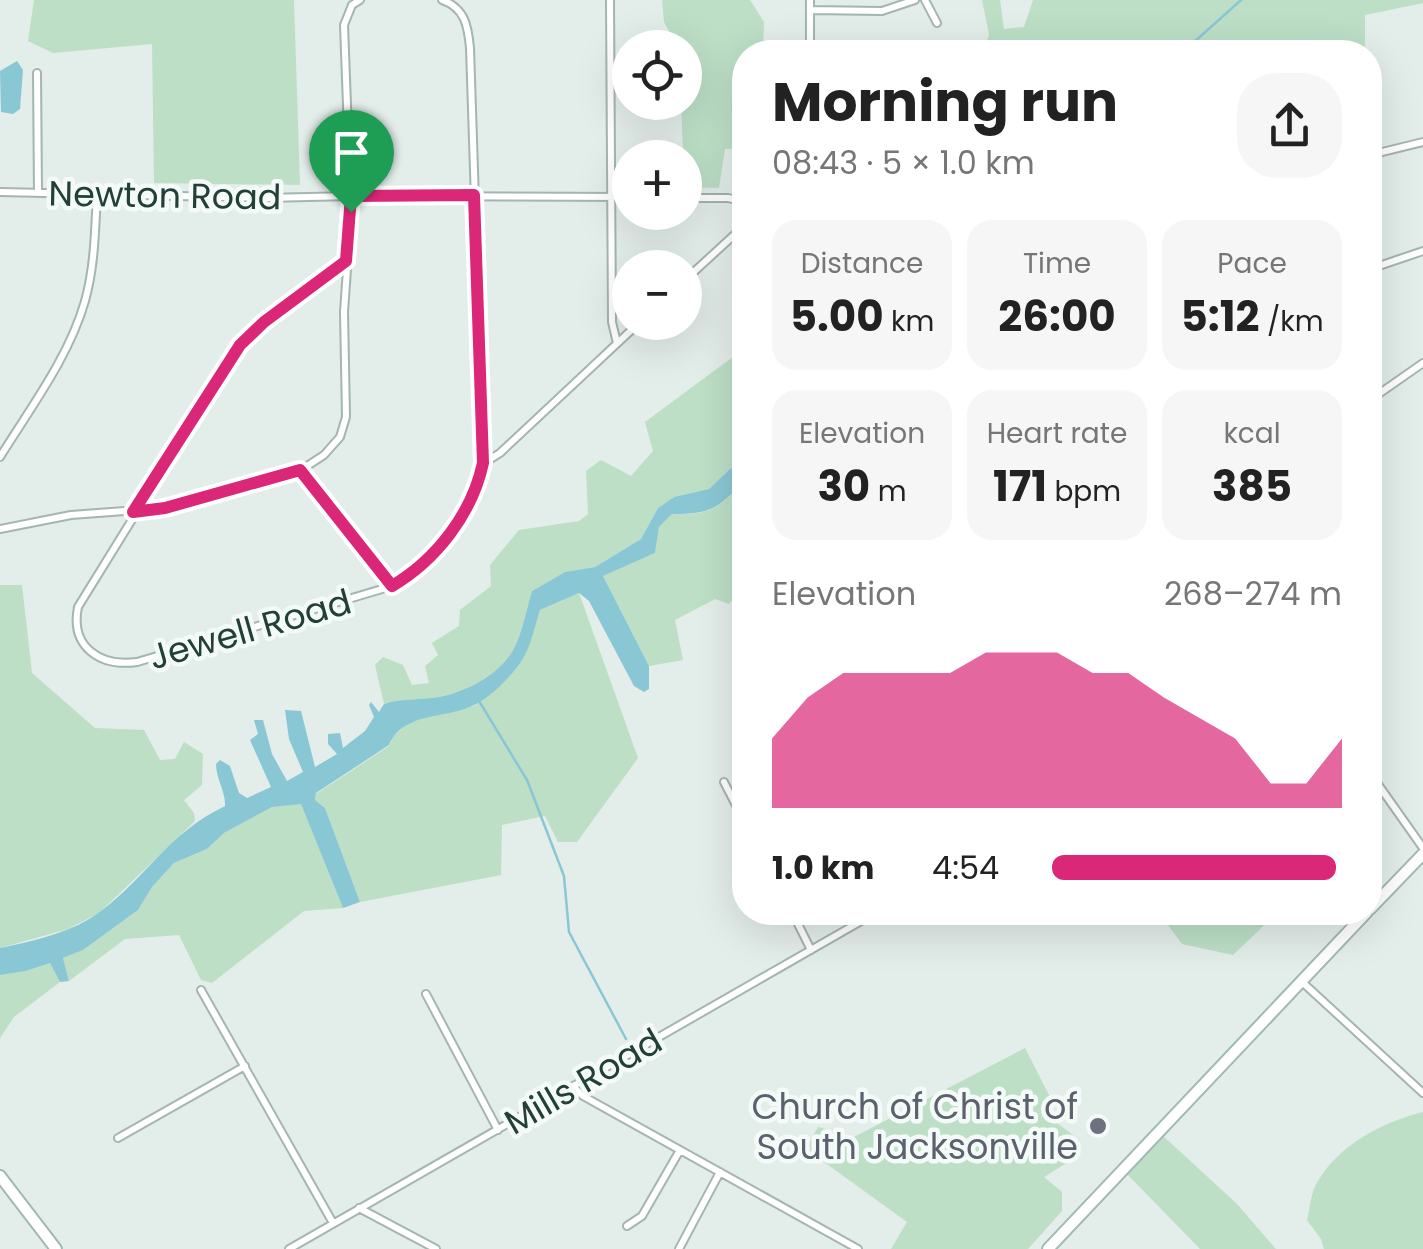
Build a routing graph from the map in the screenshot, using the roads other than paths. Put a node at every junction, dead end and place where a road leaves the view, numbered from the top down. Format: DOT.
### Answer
graph roads {
  1 [pos="360,0"];
  2 [pos="442,0"];
  3 [pos="610,0"];
  4 [pos="810,0"];
  5 [pos="915,0"];
  6 [pos="925,0"];
  7 [pos="810,10"];
  8 [pos="937,23"];
  9 [pos="810,40"];
  10 [pos="37,73"];
  11 [pos="1423,142"];
  12 [pos="1382,152"];
  13 [pos="0,192"];
  14 [pos="38,192"];
  15 [pos="97,193"];
  16 [pos="474,195"];
  17 [pos="351,196"];
  18 [pos="611,198"];
  19 [pos="702,199"];
  20 [pos="732,200"];
  21 [pos="732,236"];
  22 [pos="1423,251"];
  23 [pos="346,261"];
  24 [pos="702,264"];
  25 [pos="1382,265"];
  26 [pos="621,340"];
  27 [pos="617,344"];
  28 [pos="1423,363"];
  29 [pos="1382,392"];
  30 [pos="0,457"];
  31 [pos="483,463"];
  32 [pos="300,470"];
  33 [pos="133,512"];
  34 [pos="0,529"];
  35 [pos="392,586"];
  36 [pos="724,782"];
  37 [pos="1382,791"];
  38 [pos="732,797"];
  39 [pos="1423,851"];
  40 [pos="1382,896"];
  41 [pos="798,925"];
  42 [pos="854,925"];
  43 [pos="1355,925"];
  44 [pos="811,950"];
  45 [pos="1302,982"];
  46 [pos="201,990"];
  47 [pos="426,994"];
  48 [pos="245,1066"];
  49 [pos="573,1086"];
  50 [pos="1423,1094"];
  51 [pos="498,1130"];
  52 [pos="118,1138"];
  53 [pos="680,1150"];
  54 [pos="720,1172"];
  55 [pos="0,1176"];
  56 [pos="359,1208"];
  57 [pos="334,1223"];
  58 [pos="627,1226"];
  59 [pos="56,1249"];
  60 [pos="289,1249"];
  61 [pos="436,1249"];
  62 [pos="679,1249"];
  63 [pos="858,1249"];
  64 [pos="1048,1249"];
  1 -- 17 [label="street"];
  2 -- 16 [label="street, Jewell Road"];
  3 -- 18 [label="street"];
  4 -- 7 [label="street"];
  5 -- 7 [label="street"];
  6 -- 8 [label="street"];
  7 -- 9 [label="street"];
  10 -- 14 [label="street"];
  11 -- 12 [label="street"];
  13 -- 14 [label="street, Newton Road"];
  14 -- 15 [label="street, Newton Road"];
  15 -- 17 [label="street, Newton Road"];
  15 -- 30 [label="street"];
  16 -- 17 [label="street, Newton Road"];
  16 -- 18 [label="street, Newton Road"];
  16 -- 31 [label="street, Jewell Road"];
  17 -- 23 [label="street"];
  18 -- 27 [label="street"];
  19 -- 20 [label="street"];
  21 -- 24 [label="street"];
  22 -- 25 [label="street"];
  23 -- 32 [label="street"];
  23 -- 33 [label="street"];
  26 -- 27 [label="street"];
  27 -- 31 [label="street"];
  28 -- 29 [label="street"];
  31 -- 35 [label="street, Jewell Road"];
  32 -- 33 [label="street"];
  32 -- 35 [label="street"];
  33 -- 34 [label="street"];
  33 -- 35 [label="street, Jewell Road"];
  36 -- 38 [label="street"];
  37 -- 39 [label="street"];
  39 -- 40 [label="street"];
  41 -- 44 [label="street"];
  42 -- 44 [label="street, Mills Road"];
  43 -- 45 [label="street"];
  44 -- 49 [label="street, Mills Road"];
  45 -- 50 [label="street"];
  45 -- 64 [label="street"];
  46 -- 48 [label="street"];
  47 -- 51 [label="street"];
  48 -- 52 [label="street"];
  48 -- 57 [label="street"];
  49 -- 51 [label="street, Mills Road"];
  49 -- 53 [label="street"];
  51 -- 56 [label="street, Mills Road"];
  53 -- 54 [label="street"];
  53 -- 58 [label="street"];
  54 -- 62 [label="street"];
  54 -- 63 [label="street"];
  55 -- 59 [label="street"];
  56 -- 57 [label="street, Mills Road"];
  56 -- 61 [label="street"];
  57 -- 60 [label="street, Mills Road"];
}
